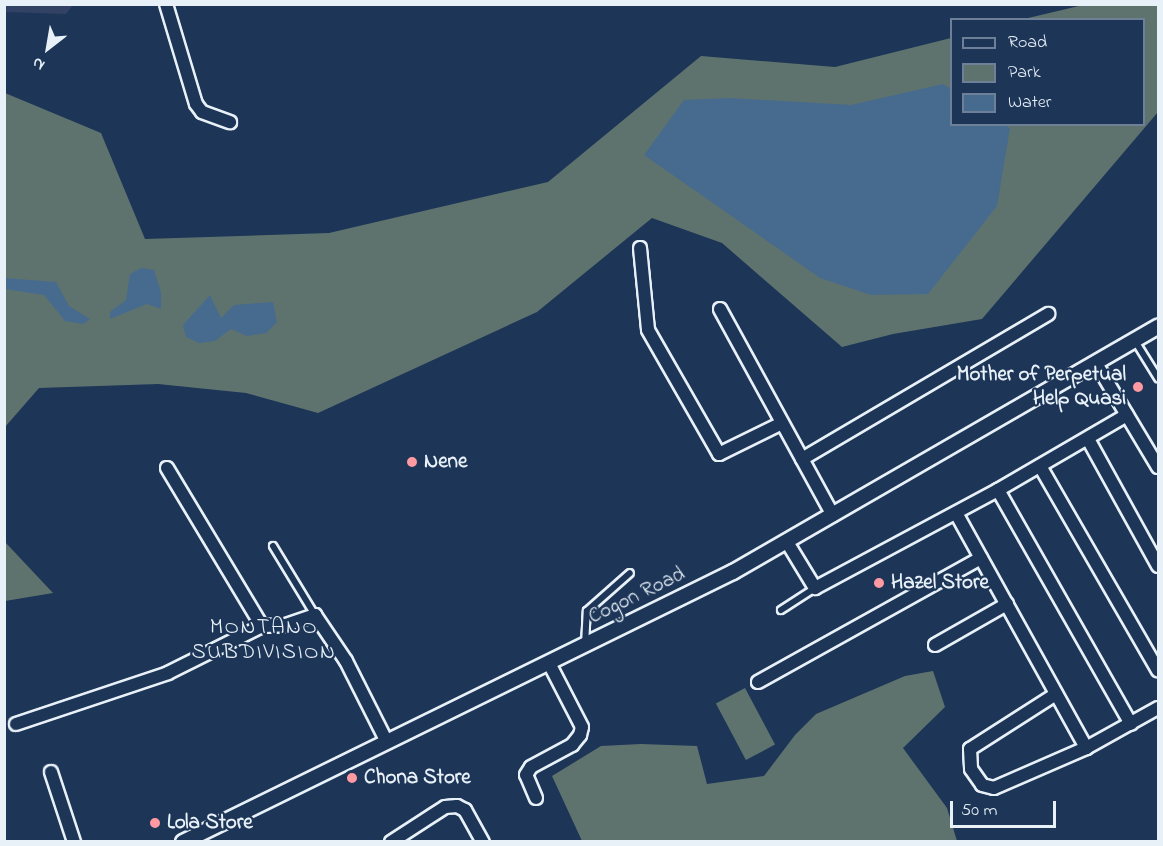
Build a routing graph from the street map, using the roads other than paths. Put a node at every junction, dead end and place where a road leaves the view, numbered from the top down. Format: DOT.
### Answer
graph roads {
  1 [pos="166,4"];
  2 [pos="230,122"];
  3 [pos="640,248"];
  4 [pos="720,309"];
  5 [pos="1048,314"];
  6 [pos="1158,327"];
  7 [pos="1135,341"];
  8 [pos="1097,365"];
  9 [pos="1158,378"];
  10 [pos="1127,415"];
  11 [pos="782,423"];
  12 [pos="1088,439"];
  13 [pos="802,459"];
  14 [pos="1156,460"];
  15 [pos="1040,466"];
  16 [pos="167,468"];
  17 [pos="998,490"];
  18 [pos="956,513"];
  19 [pos="833,515"];
  20 [pos="787,542"];
  21 [pos="273,546"];
  22 [pos="981,558"];
  23 [pos="1158,566"];
  24 [pos="630,573"];
  25 [pos="815,588"];
  26 [pos="1007,604"];
  27 [pos="781,610"];
  28 [pos="315,615"];
  29 [pos="262,626"];
  30 [pos="585,645"];
  31 [pos="935,645"];
  32 [pos="549,663"];
  33 [pos="1158,670"];
  34 [pos="758,682"];
  35 [pos="1056,694"];
  36 [pos="1158,708"];
  37 [pos="16,724"];
  38 [pos="1131,724"];
  39 [pos="387,742"];
  40 [pos="1086,748"];
  41 [pos="51,772"];
  42 [pos="536,798"];
  43 [pos="74,842"];
  44 [pos="183,842"];
  45 [pos="391,842"];
  46 [pos="483,842"];
  1 -- 2 [label="street"];
  3 -- 11 [label="street"];
  4 -- 11 [label="street"];
  5 -- 13 [label="street"];
  6 -- 7 [label="street, Cogon Road"];
  7 -- 8 [label="street, Cogon Road"];
  7 -- 9 [label="lane"];
  8 -- 10 [label="street"];
  8 -- 19 [label="street, Cogon Road"];
  10 -- 12 [label="street"];
  10 -- 14 [label="street"];
  11 -- 13 [label="street"];
  12 -- 15 [label="street"];
  12 -- 23 [label="street"];
  13 -- 19 [label="street"];
  15 -- 17 [label="street"];
  15 -- 33 [label="street"];
  16 -- 29 [label="street"];
  17 -- 18 [label="street"];
  17 -- 38 [label="street"];
  18 -- 22 [label="street"];
  18 -- 25 [label="street"];
  19 -- 20 [label="street, Cogon Road"];
  20 -- 25 [label="street"];
  20 -- 30 [label="street, Cogon Road"];
  21 -- 28 [label="lane"];
  22 -- 26 [label="street"];
  22 -- 34 [label="street"];
  24 -- 30 [label="lane"];
  25 -- 27 [label="lane"];
  26 -- 31 [label="street"];
  26 -- 35 [label="street"];
  28 -- 29 [label="street"];
  28 -- 39 [label="street"];
  29 -- 37 [label="street"];
  30 -- 32 [label="street, Cogon Road"];
  32 -- 39 [label="street, Cogon Road"];
  32 -- 42 [label="street"];
  35 -- 40 [label="street"];
  35 -- 40 [label="street"];
  36 -- 38 [label="street"];
  38 -- 40 [label="street"];
  39 -- 44 [label="street, Cogon Road"];
  41 -- 43 [label="street"];
  45 -- 46 [label="street"];
}
